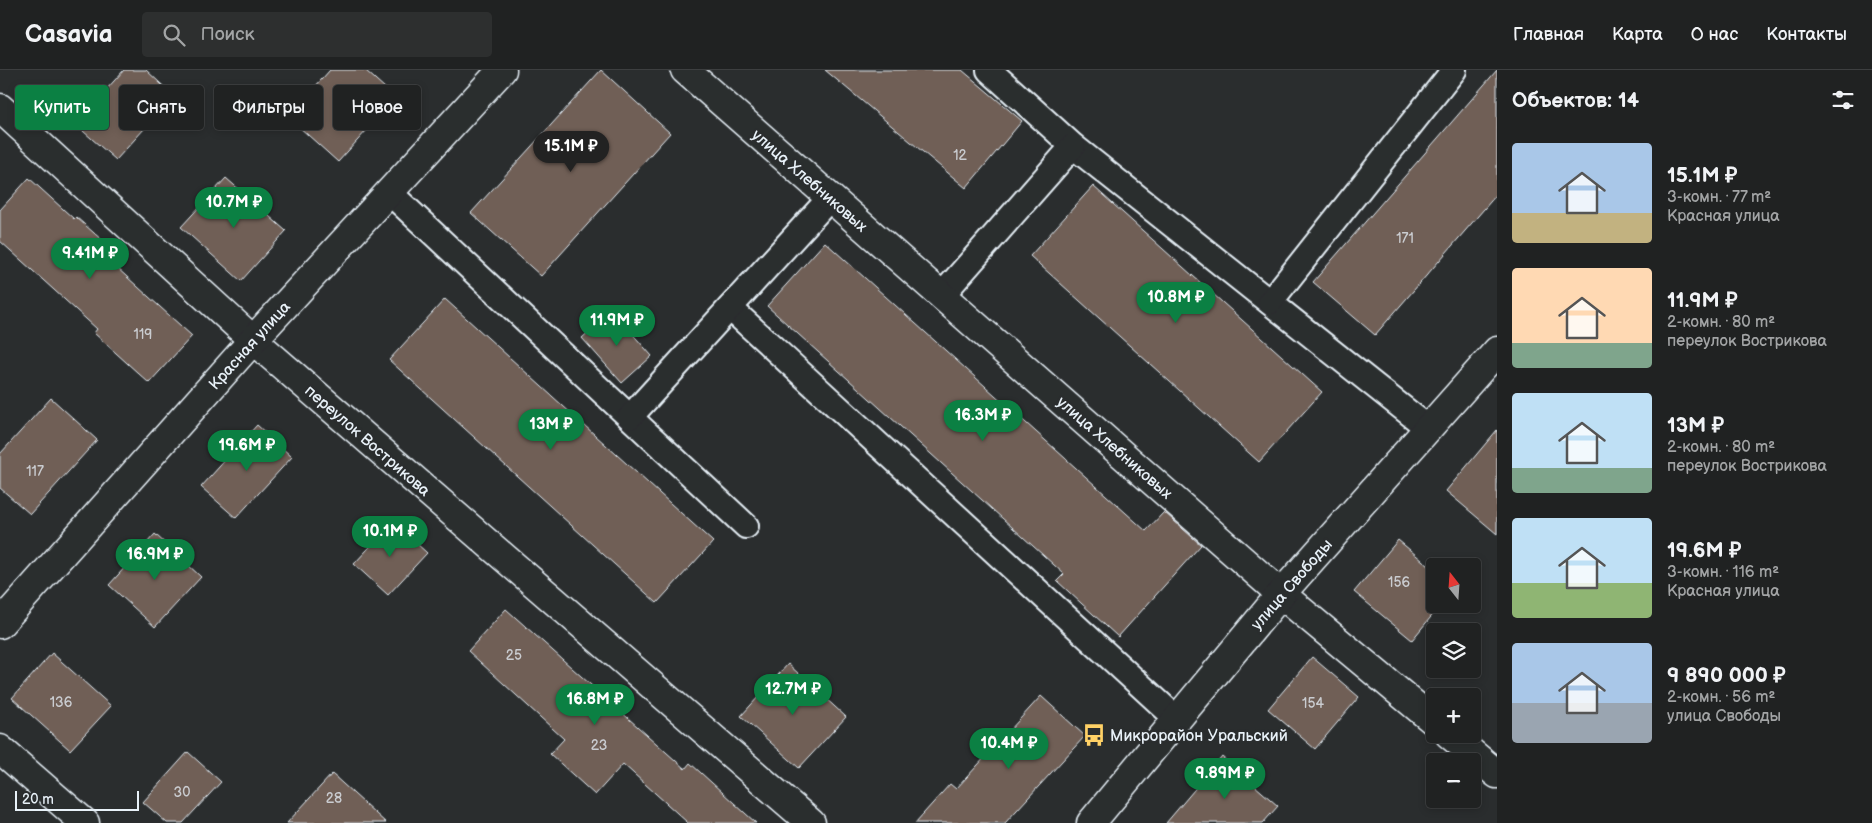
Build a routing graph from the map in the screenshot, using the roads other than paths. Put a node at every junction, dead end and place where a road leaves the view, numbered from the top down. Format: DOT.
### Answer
graph roads {
  1 [pos="502,70"];
  2 [pos="685,70"];
  3 [pos="989,70"];
  4 [pos="1454,70"];
  5 [pos="0,108"];
  6 [pos="1073,146"];
  7 [pos="389,192"];
  8 [pos="830,198"];
  9 [pos="942,295"];
  10 [pos="1270,302"];
  11 [pos="730,308"];
  12 [pos="252,340"];
  13 [pos="1497,351"];
  14 [pos="630,417"];
  15 [pos="1428,428"];
  16 [pos="746,526"];
  17 [pos="1281,594"];
  18 [pos="0,624"];
  19 [pos="1426,715"];
  20 [pos="1178,720"];
  21 [pos="1460,743"];
  22 [pos="0,749"];
  23 [pos="1497,774"];
  24 [pos="85,823"];
  25 [pos="811,823"];
  26 [pos="1091,823"];
  1 -- 7 [label="street, Красная улица"];
  2 -- 8 [label="street, улица Хлебниковых"];
  3 -- 6 [label="lane"];
  4 -- 10 [label="lane"];
  5 -- 12 [label="street, переулок Вострикова"];
  6 -- 9 [label="lane"];
  6 -- 10 [label="lane"];
  7 -- 12 [label="street, Красная улица"];
  7 -- 14 [label="lane"];
  8 -- 9 [label="street, улица Хлебниковых"];
  8 -- 11 [label="lane"];
  9 -- 17 [label="street, улица Хлебниковых"];
  10 -- 15 [label="lane"];
  11 -- 14 [label="lane"];
  11 -- 20 [label="lane"];
  12 -- 18 [label="street, Красная улица"];
  12 -- 25 [label="street, переулок Вострикова"];
  13 -- 15 [label="street, улица Свободы"];
  14 -- 16 [label="lane"];
  15 -- 17 [label="street, улица Свободы"];
  17 -- 19 [label="street, улица Хлебниковых"];
  17 -- 20 [label="street, улица Свободы"];
  20 -- 26 [label="street, улица Свободы"];
  21 -- 23 [label="street"];
  22 -- 24 [label="street"];
}
